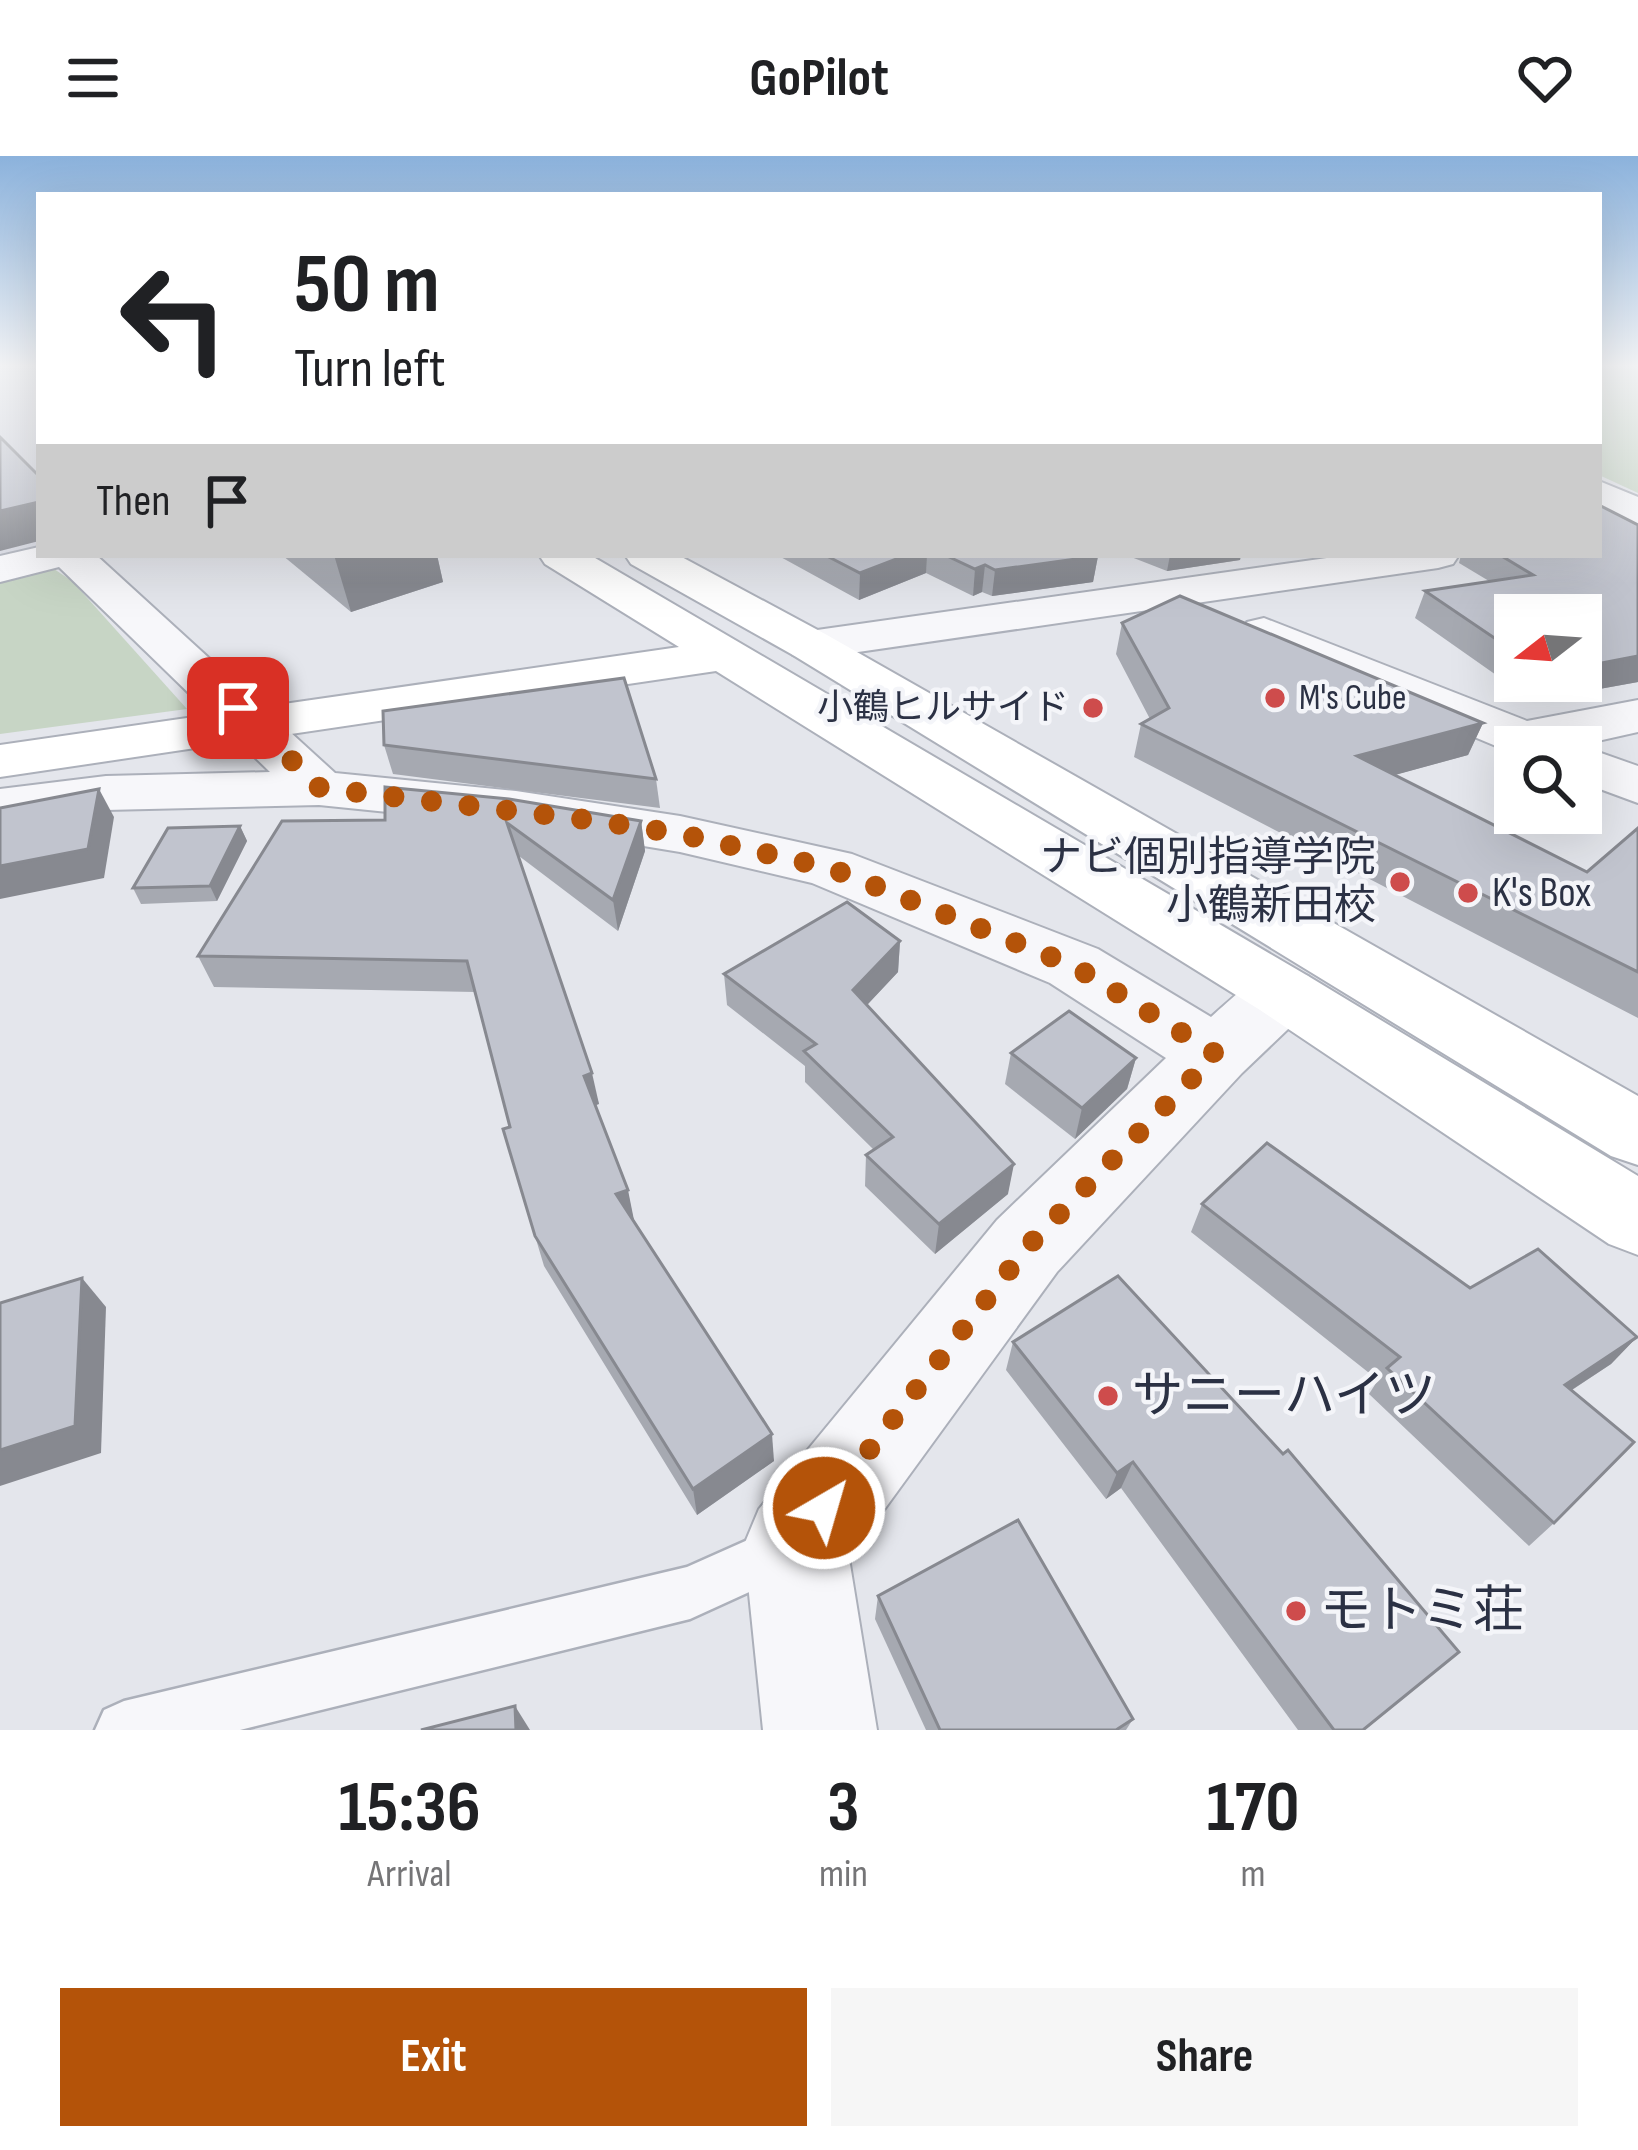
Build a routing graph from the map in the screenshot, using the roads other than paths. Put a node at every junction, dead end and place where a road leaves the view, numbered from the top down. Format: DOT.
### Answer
graph roads {
  1 [pos="1602,494"];
  2 [pos="1638,512"];
  3 [pos="1638,525"];
  4 [pos="1602,531"];
  5 [pos="44,558"];
  6 [pos="74,558"];
  7 [pos="565,558"];
  8 [pos="651,558"];
  9 [pos="1418,558"];
  10 [pos="1099,564"];
  11 [pos="0,569"];
  12 [pos="1173,594"];
  13 [pos="810,645"];
  14 [pos="727,655"];
  15 [pos="1638,716"];
  16 [pos="255,724"];
  17 [pos="1599,726"];
  18 [pos="1494,727"];
  19 [pos="0,761"];
  20 [pos="1602,771"];
  21 [pos="1638,786"];
  22 [pos="320,788"];
  23 [pos="0,806"];
  24 [pos="1284,993"];
  25 [pos="1216,1054"];
  26 [pos="1638,1134"];
  27 [pos="1638,1219"];
  28 [pos="795,1545"];
  29 [pos="124,1730"];
  30 [pos="820,1730"];
  1 -- 2 [label="street"];
  3 -- 4 [label="street"];
  5 -- 11 [label="street"];
  6 -- 16 [label="street"];
  7 -- 14 [label="street"];
  8 -- 13 [label="street"];
  9 -- 12 [label="street"];
  10 -- 12 [label="street"];
  12 -- 13 [label="street"];
  12 -- 18 [label="street"];
  13 -- 26 [label="street"];
  14 -- 16 [label="street"];
  14 -- 24 [label="street"];
  15 -- 17 [label="street"];
  16 -- 19 [label="street"];
  16 -- 22 [label="street"];
  20 -- 21 [label="street"];
  22 -- 23 [label="street"];
  22 -- 25 [label="street"];
  24 -- 25 [label="street"];
  24 -- 27 [label="street"];
  25 -- 28 [label="street"];
  28 -- 29 [label="lane"];
  28 -- 30 [label="street"];
}
